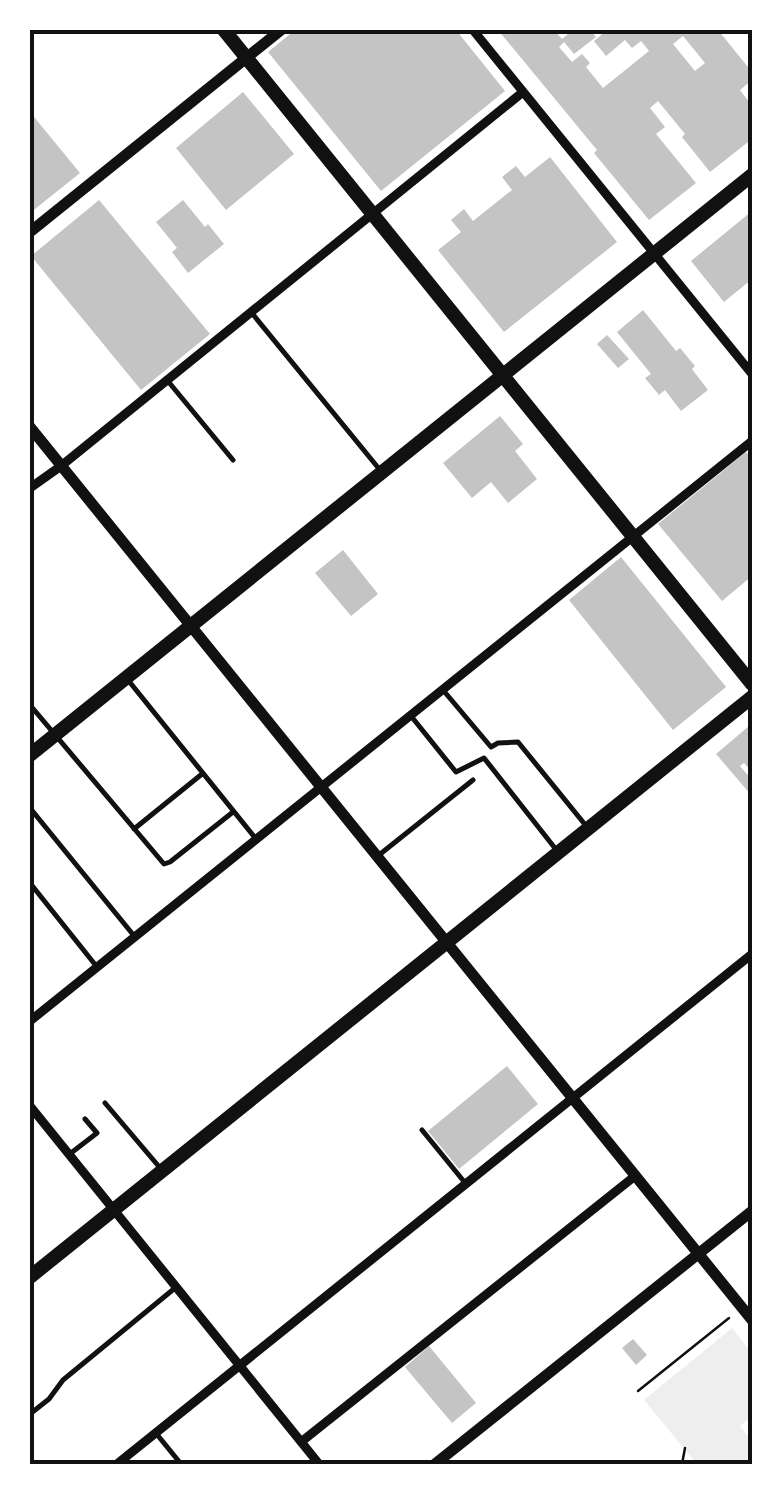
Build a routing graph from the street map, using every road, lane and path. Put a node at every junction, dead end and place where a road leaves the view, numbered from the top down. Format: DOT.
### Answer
graph roads {
  1 [pos="224,30"];
  2 [pos="281,30"];
  3 [pos="474,30"];
  4 [pos="246,58"];
  5 [pos="524,92"];
  6 [pos="752,176"];
  7 [pos="372,214"];
  8 [pos="30,232"];
  9 [pos="655,254"];
  10 [pos="251,312"];
  11 [pos="752,374"];
  12 [pos="503,376"];
  13 [pos="167,380"];
  14 [pos="30,428"];
  15 [pos="752,441"];
  16 [pos="233,460"];
  17 [pos="61,466"];
  18 [pos="382,472"];
  19 [pos="30,488"];
  20 [pos="632,537"];
  21 [pos="190,626"];
  22 [pos="126,678"];
  23 [pos="752,684"];
  24 [pos="444,690"];
  25 [pos="752,697"];
  26 [pos="30,705"];
  27 [pos="411,716"];
  28 [pos="55,735"];
  29 [pos="491,746"];
  30 [pos="30,755"];
  31 [pos="484,758"];
  32 [pos="202,774"];
  33 [pos="473,780"];
  34 [pos="321,788"];
  35 [pos="30,808"];
  36 [pos="233,812"];
  37 [pos="134,829"];
  38 [pos="589,829"];
  39 [pos="257,840"];
  40 [pos="559,853"];
  41 [pos="377,857"];
  42 [pos="30,883"];
  43 [pos="135,937"];
  44 [pos="446,944"];
  45 [pos="752,954"];
  46 [pos="97,967"];
  47 [pos="30,1021"];
  48 [pos="572,1099"];
  49 [pos="105,1103"];
  50 [pos="30,1106"];
  51 [pos="85,1118"];
  52 [pos="422,1130"];
  53 [pos="69,1154"];
  54 [pos="163,1171"];
  55 [pos="635,1176"];
  56 [pos="466,1184"];
  57 [pos="114,1210"];
  58 [pos="752,1211"];
  59 [pos="698,1254"];
  60 [pos="30,1277"];
  61 [pos="176,1287"];
  62 [pos="742,1308"];
  63 [pos="752,1320"];
  64 [pos="239,1366"];
  65 [pos="638,1391"];
  66 [pos="30,1414"];
  67 [pos="156,1432"];
  68 [pos="301,1442"];
  69 [pos="685,1448"];
  70 [pos="117,1464"];
  71 [pos="181,1464"];
  72 [pos="319,1464"];
  73 [pos="435,1464"];
  74 [pos="682,1464"];
  1 -- 4 [label="main road"];
  2 -- 4 [label="street"];
  3 -- 5 [label="street"];
  4 -- 7 [label="main road"];
  4 -- 8 [label="street"];
  5 -- 7 [label="street"];
  5 -- 9 [label="street"];
  6 -- 9 [label="main road"];
  7 -- 10 [label="street"];
  7 -- 12 [label="main road"];
  9 -- 11 [label="street"];
  9 -- 12 [label="main road"];
  10 -- 13 [label="street"];
  10 -- 18 [label="lane"];
  12 -- 18 [label="main road"];
  12 -- 20 [label="main road"];
  13 -- 16 [label="lane"];
  13 -- 17 [label="street"];
  14 -- 17 [label="street"];
  15 -- 20 [label="street"];
  17 -- 19 [label="street"];
  17 -- 21 [label="street"];
  18 -- 21 [label="main road"];
  20 -- 23 [label="main road"];
  20 -- 24 [label="street"];
  21 -- 22 [label="main road"];
  21 -- 34 [label="street"];
  22 -- 28 [label="main road"];
  22 -- 32 [label="lane"];
  24 -- 27 [label="street"];
  24 -- 29 [label="lane"];
  25 -- 38 [label="main road"];
  26 -- 28 [label="lane"];
  27 -- 31 [label="lane"];
  27 -- 34 [label="street"];
  28 -- 30 [label="main road"];
  28 -- 37 [label="lane"];
  29 -- 31 [label="lane"];
  29 -- 38 [label="lane"];
  31 -- 40 [label="lane"];
  32 -- 36 [label="lane"];
  32 -- 37 [label="lane"];
  33 -- 41 [label="lane"];
  34 -- 39 [label="street"];
  34 -- 41 [label="street"];
  35 -- 43 [label="lane"];
  36 -- 37 [label="lane"];
  36 -- 39 [label="lane"];
  38 -- 40 [label="main road"];
  39 -- 43 [label="street"];
  40 -- 44 [label="main road"];
  41 -- 44 [label="street"];
  42 -- 46 [label="lane"];
  43 -- 46 [label="street"];
  44 -- 48 [label="street"];
  44 -- 54 [label="main road"];
  45 -- 48 [label="street"];
  46 -- 47 [label="street"];
  48 -- 55 [label="street"];
  48 -- 56 [label="street"];
  49 -- 54 [label="lane"];
  50 -- 53 [label="street"];
  51 -- 53 [label="lane"];
  52 -- 56 [label="lane"];
  53 -- 57 [label="street"];
  54 -- 57 [label="main road"];
  55 -- 59 [label="street"];
  55 -- 68 [label="street"];
  56 -- 64 [label="street"];
  57 -- 60 [label="main road"];
  57 -- 61 [label="street"];
  58 -- 59 [label="street"];
  59 -- 62 [label="street"];
  59 -- 73 [label="street"];
  61 -- 64 [label="street"];
  61 -- 66 [label="lane"];
  62 -- 63 [label="street"];
  62 -- 65 [label="path"];
  64 -- 67 [label="street"];
  64 -- 68 [label="street"];
  67 -- 70 [label="street"];
  67 -- 71 [label="lane"];
  68 -- 72 [label="street"];
  69 -- 74 [label="path"];
}
